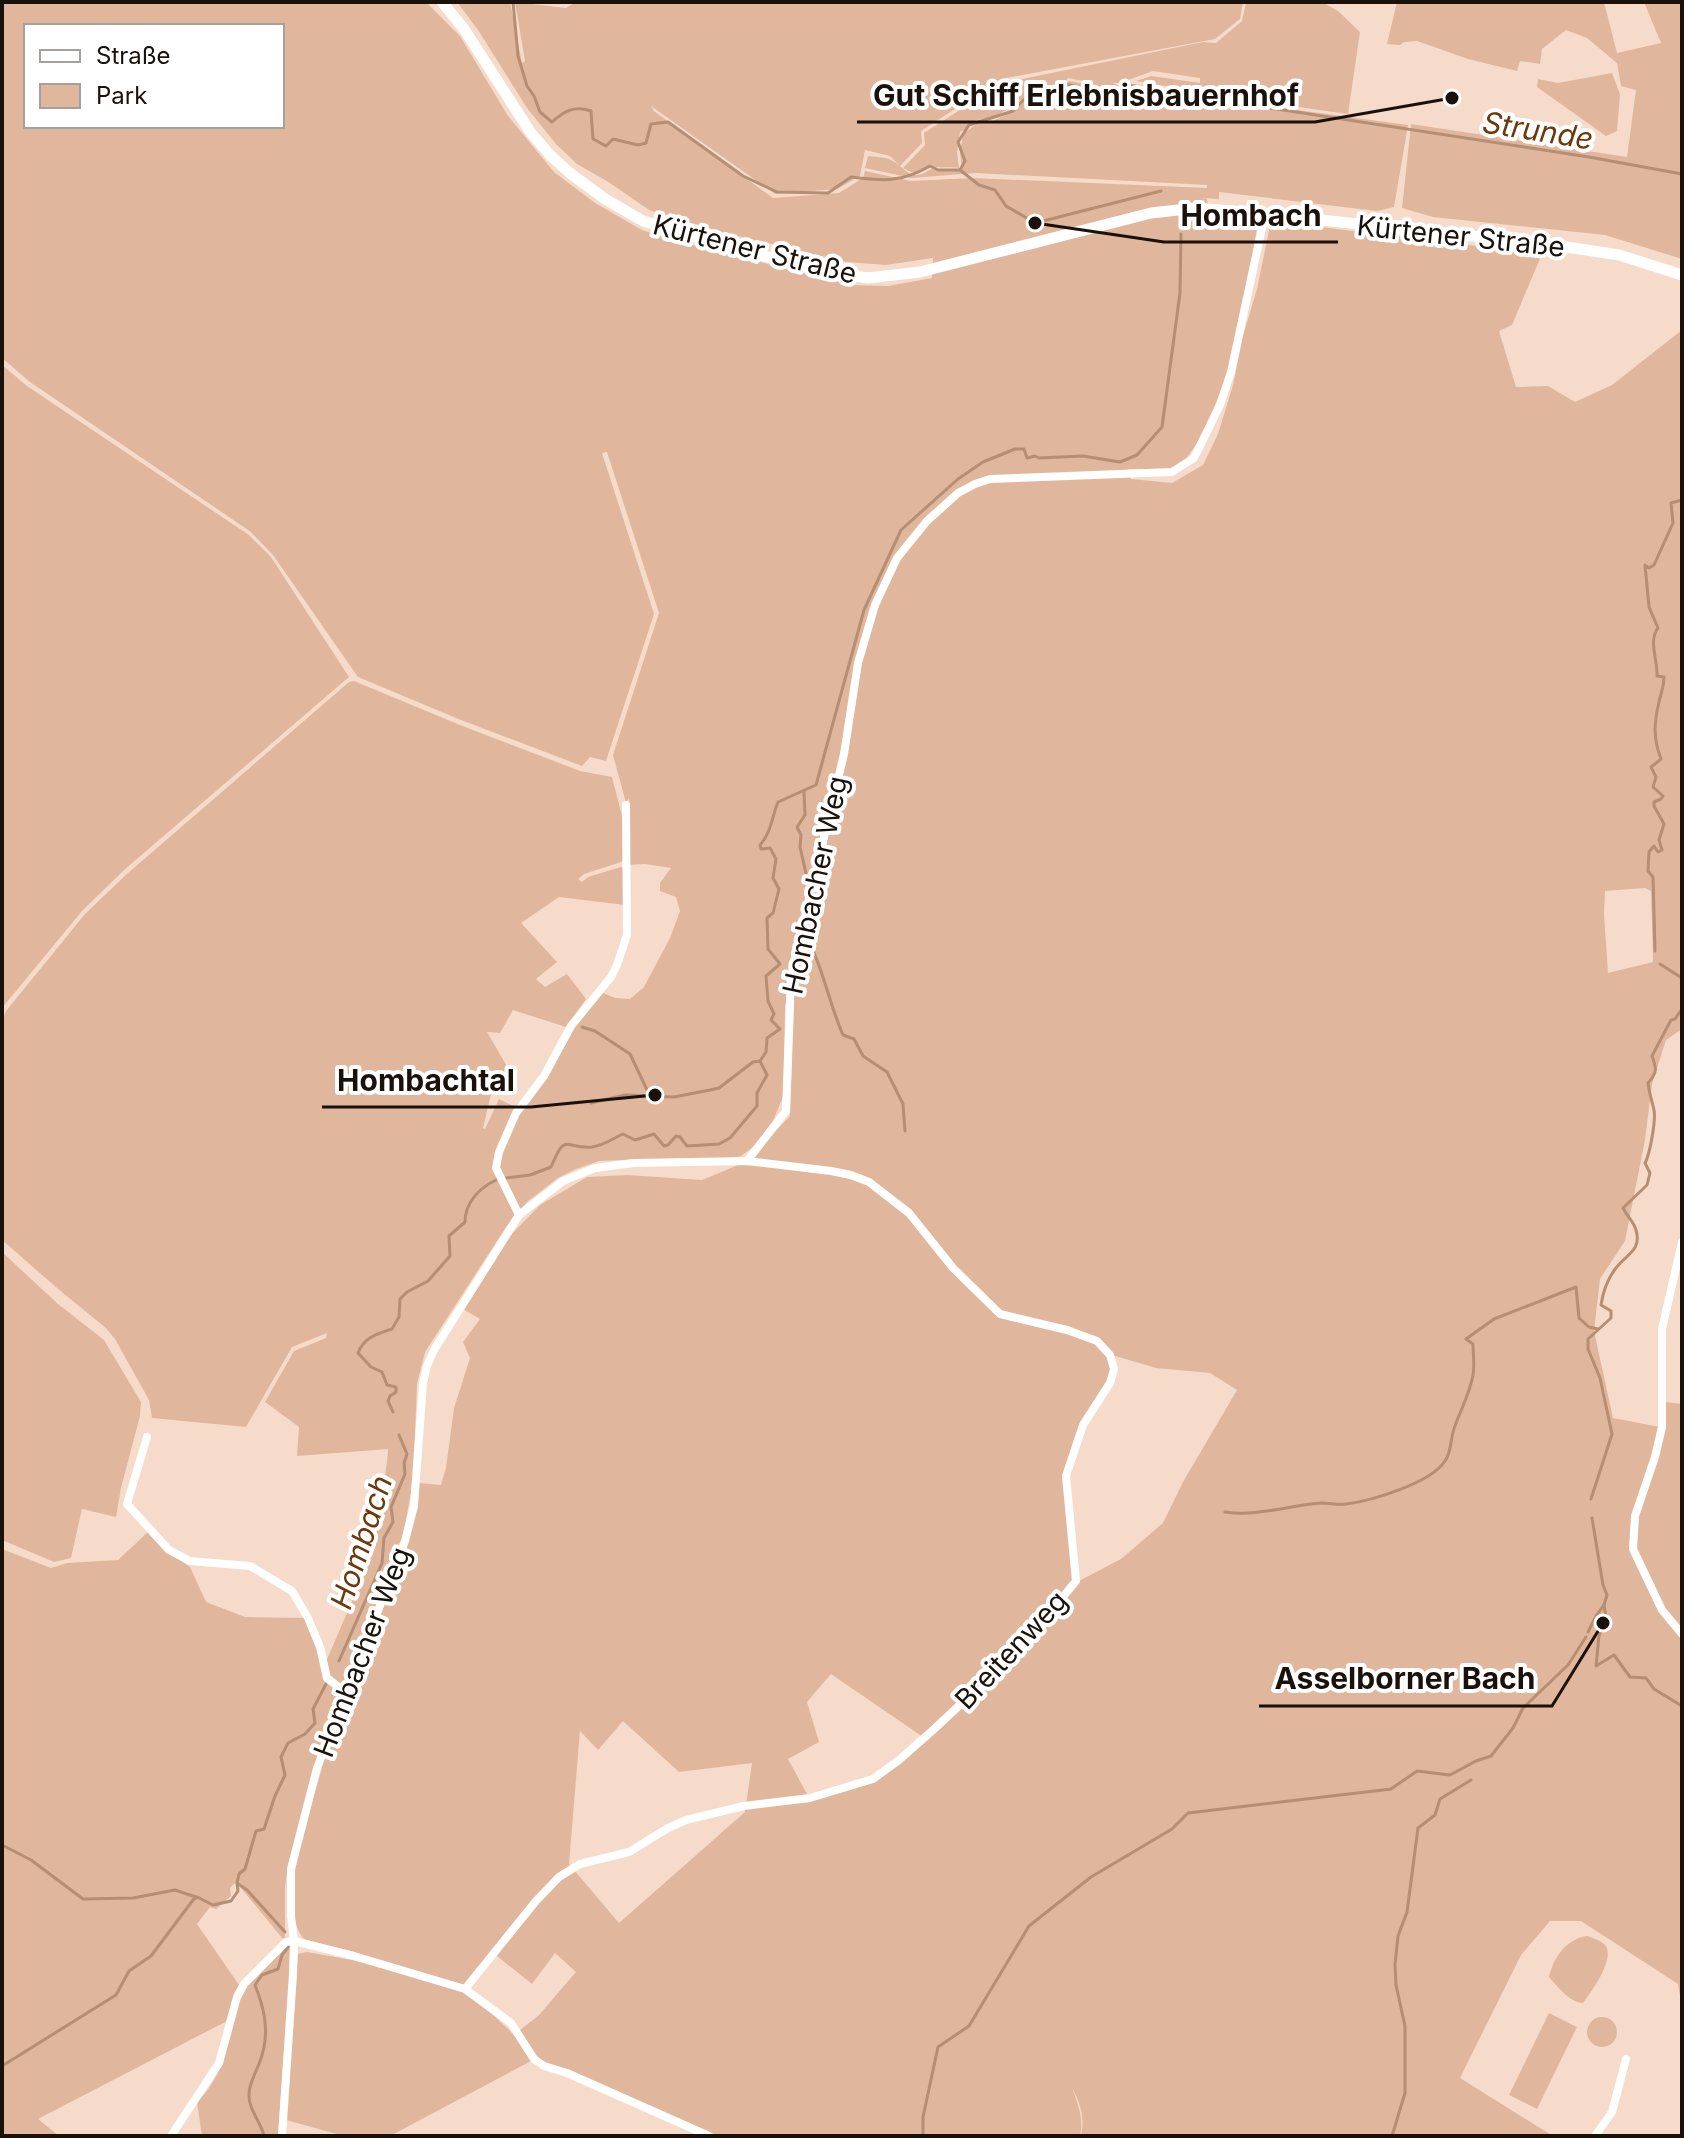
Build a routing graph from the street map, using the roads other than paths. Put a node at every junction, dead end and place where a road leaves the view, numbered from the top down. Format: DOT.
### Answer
graph roads {
  1 [pos="442,2"];
  2 [pos="1265,214"];
  3 [pos="1682,275"];
  4 [pos="626,805"];
  5 [pos="747,1161"];
  6 [pos="519,1215"];
  7 [pos="1682,1242"];
  8 [pos="147,1437"];
  9 [pos="1682,1634"];
  10 [pos="346,1693"];
  11 [pos="294,1941"];
  12 [pos="465,1989"];
  13 [pos="1626,2059"];
  14 [pos="171,2136"];
  15 [pos="282,2136"];
  16 [pos="709,2136"];
  17 [pos="1595,2136"];
  1 -- 2 [label="main road, Kürtener Straße"];
  2 -- 3 [label="main road, Kürtener Straße"];
  2 -- 5 [label="street, Hombacher Weg"];
  4 -- 6 [label="street"];
  5 -- 6 [label="street, Hombacher Weg"];
  5 -- 12 [label="street, Breitenweg"];
  6 -- 10 [label="street, Hombacher Weg"];
  7 -- 9 [label="street"];
  8 -- 10 [label="street"];
  10 -- 11 [label="street, Hombacher Weg"];
  11 -- 12 [label="street"];
  11 -- 14 [label="street"];
  11 -- 15 [label="street, Hombacher Weg"];
  12 -- 16 [label="street"];
  13 -- 17 [label="street"];
}
